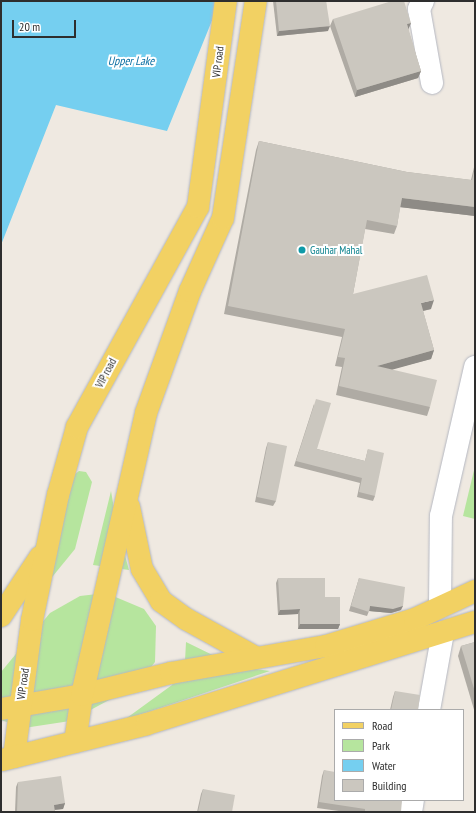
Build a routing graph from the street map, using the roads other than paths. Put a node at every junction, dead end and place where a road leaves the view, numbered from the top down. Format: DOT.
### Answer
graph roads {
  1 [pos="226,1"];
  2 [pos="256,1"];
  3 [pos="423,1"];
  4 [pos="432,83"];
  5 [pos="475,367"];
  6 [pos="128,498"];
  7 [pos="47,546"];
  8 [pos="475,591"];
  9 [pos="440,606"];
  10 [pos="1,616"];
  11 [pos="475,622"];
  12 [pos="443,632"];
  13 [pos="255,657"];
  14 [pos="82,695"];
  15 [pos="10,707"];
  16 [pos="429,709"];
  17 [pos="75,742"];
  18 [pos="8,759"];
  19 [pos="413,801"];
  20 [pos="411,812"];
  1 -- 7 [label="main road, VIP road"];
  2 -- 6 [label="main road"];
  3 -- 4 [label="street"];
  5 -- 9 [label="street"];
  6 -- 13 [label="main road"];
  6 -- 14 [label="main road"];
  7 -- 10 [label="main road"];
  7 -- 15 [label="main road, VIP road"];
  8 -- 9 [label="main road"];
  9 -- 13 [label="main road"];
  11 -- 12 [label="main road"];
  12 -- 16 [label="street"];
  12 -- 17 [label="main road"];
  13 -- 14 [label="main road"];
  14 -- 15 [label="main road"];
  14 -- 17 [label="main road"];
  15 -- 18 [label="main road, VIP road"];
  17 -- 18 [label="main road"];
  19 -- 20 [label="street"];
}
